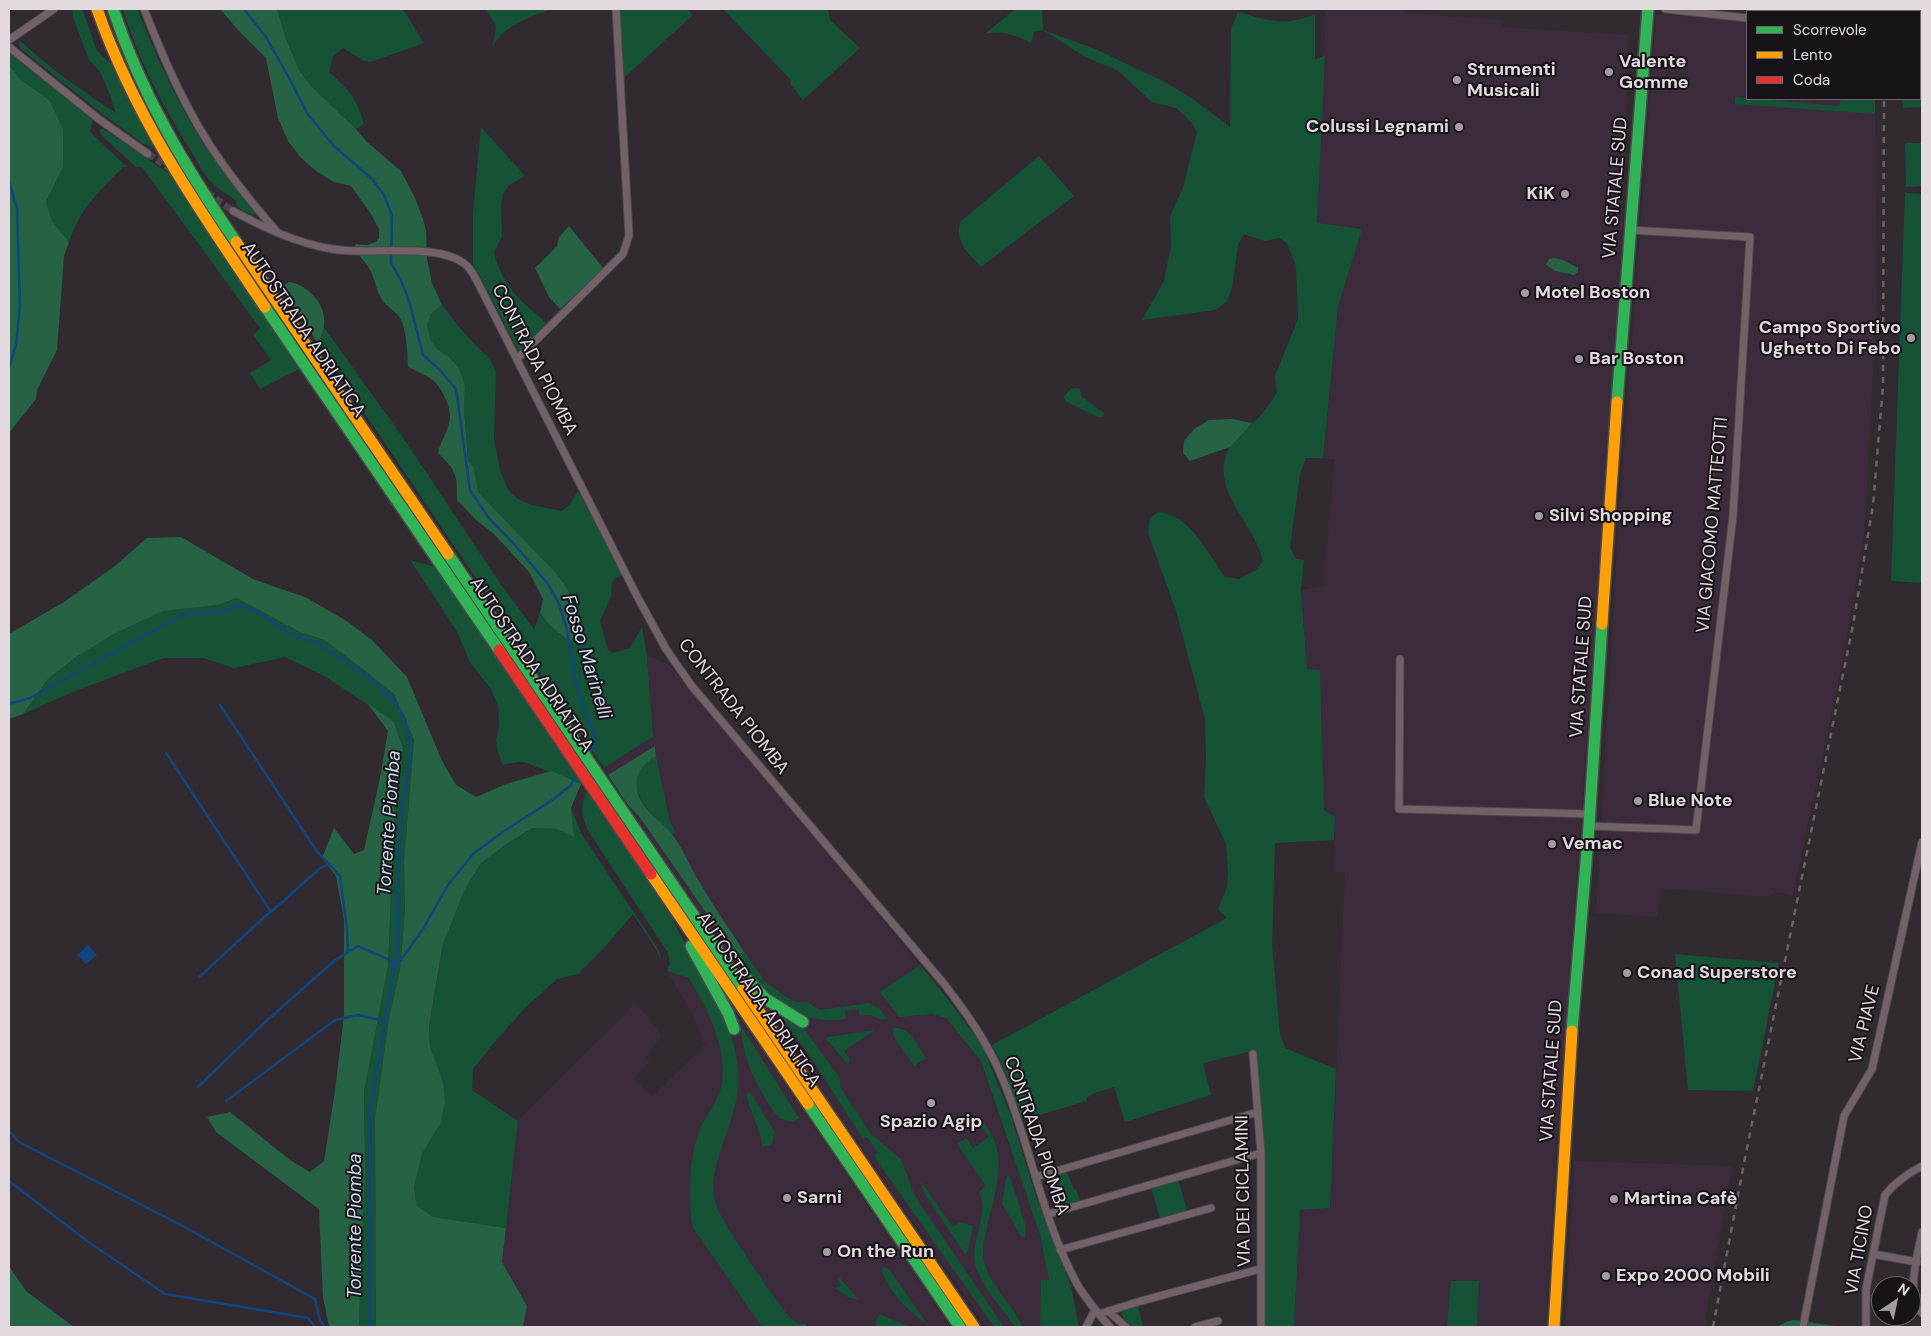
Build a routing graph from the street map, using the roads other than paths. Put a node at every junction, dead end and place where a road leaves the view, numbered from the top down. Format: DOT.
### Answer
graph roads {
  1 [pos="54,9"];
  2 [pos="97,9"];
  3 [pos="113,9"];
  4 [pos="144,9"];
  5 [pos="616,9"];
  6 [pos="1648,9"];
  7 [pos="1665,9"];
  8 [pos="1746,18"];
  9 [pos="9,40"];
  10 [pos="9,47"];
  11 [pos="148,154"];
  12 [pos="233,211"];
  13 [pos="1630,230"];
  14 [pos="279,234"];
  15 [pos="517,359"];
  16 [pos="1400,659"];
  17 [pos="1590,814"];
  18 [pos="1589,826"];
  19 [pos="1922,842"];
  20 [pos="671,902"];
  21 [pos="700,926"];
  22 [pos="802,1022"];
  23 [pos="734,1029"];
  24 [pos="1252,1054"];
  25 [pos="1258,1112"];
  26 [pos="1261,1153"];
  27 [pos="1922,1166"];
  28 [pos="1036,1177"];
  29 [pos="1211,1208"];
  30 [pos="1048,1214"];
  31 [pos="1922,1232"];
  32 [pos="1060,1250"];
  33 [pos="1873,1254"];
  34 [pos="1917,1262"];
  35 [pos="1260,1269"];
  36 [pos="1108,1311"];
  37 [pos="1097,1312"];
  38 [pos="1922,1313"];
  39 [pos="1218,1321"];
  40 [pos="960,1327"];
  41 [pos="974,1327"];
  42 [pos="1086,1327"];
  43 [pos="1110,1327"];
  44 [pos="1126,1327"];
  45 [pos="1195,1327"];
  46 [pos="1261,1327"];
  47 [pos="1554,1327"];
  48 [pos="1803,1327"];
  49 [pos="1866,1327"];
  1 -- 9 [label="street"];
  2 -- 20 [label="main road, AUTOSTRADA ADRIATICA"];
  3 -- 21 [label="main road, AUTOSTRADA ADRIATICA"];
  4 -- 14 [label="street"];
  5 -- 15 [label="street"];
  6 -- 13 [label="main road, VIA STATALE SUD"];
  7 -- 8 [label="street"];
  10 -- 11 [label="street"];
  12 -- 14 [label="street, CONTRADA PIOMBA"];
  13 -- 17 [label="main road, VIA STATALE SUD"];
  13 -- 18 [label="street, VIA GIACOMO MATTEOTTI"];
  14 -- 15 [label="street, CONTRADA PIOMBA"];
  15 -- 28 [label="street, CONTRADA PIOMBA"];
  16 -- 17 [label="street"];
  17 -- 18 [label="main road, VIA STATALE SUD"];
  18 -- 47 [label="main road, VIA STATALE SUD"];
  19 -- 48 [label="street, VIA PIAVE"];
  20 -- 23 [label="main road"];
  20 -- 40 [label="main road, AUTOSTRADA ADRIATICA"];
  21 -- 22 [label="main road"];
  21 -- 41 [label="main road, AUTOSTRADA ADRIATICA"];
  24 -- 25 [label="street, VIA DEI CICLAMINI"];
  25 -- 26 [label="street, VIA DEI CICLAMINI"];
  25 -- 28 [label="street"];
  26 -- 30 [label="street"];
  26 -- 35 [label="street, VIA DEI CICLAMINI"];
  27 -- 33 [label="street, VIA TICINO"];
  28 -- 30 [label="street, CONTRADA PIOMBA"];
  29 -- 32 [label="street"];
  30 -- 32 [label="street, CONTRADA PIOMBA"];
  31 -- 34 [label="street"];
  32 -- 37 [label="street, CONTRADA PIOMBA"];
  33 -- 34 [label="street"];
  33 -- 49 [label="street, VIA TICINO"];
  34 -- 38 [label="street"];
  35 -- 36 [label="street"];
  35 -- 46 [label="street, VIA DEI CICLAMINI"];
  36 -- 37 [label="street"];
  36 -- 44 [label="street"];
  37 -- 42 [label="street"];
  37 -- 43 [label="street, CONTRADA PIOMBA"];
  39 -- 45 [label="street"];
}
